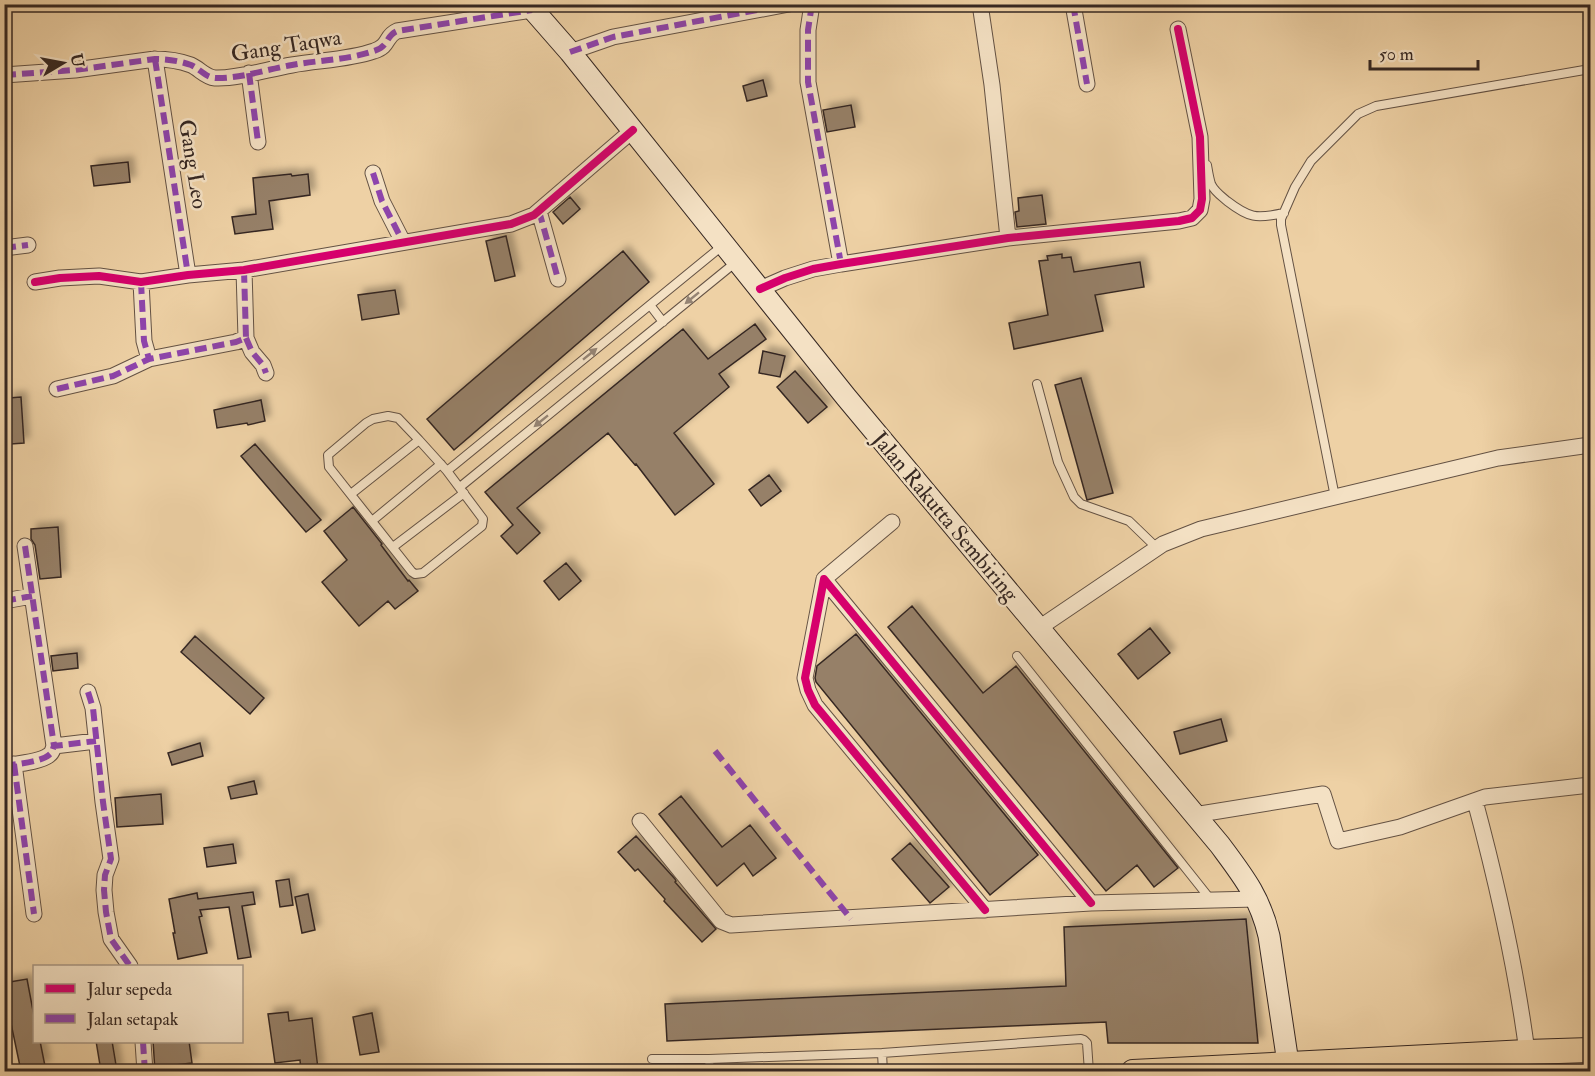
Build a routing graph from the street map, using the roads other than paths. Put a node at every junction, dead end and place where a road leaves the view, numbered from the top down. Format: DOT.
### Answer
graph roads {
  1 [pos="789,4"];
  2 [pos="812,4"];
  3 [pos="980,4"];
  4 [pos="1073,4"];
  5 [pos="530,8"];
  6 [pos="1178,29"];
  7 [pos="570,52"];
  8 [pos="155,59"];
  9 [pos="1590,69"];
  10 [pos="249,73"];
  11 [pos="4,75"];
  12 [pos="1087,84"];
  13 [pos="633,130"];
  14 [pos="1200,137"];
  15 [pos="258,142"];
  16 [pos="373,173"];
  17 [pos="539,211"];
  18 [pos="1284,213"];
  19 [pos="1008,238"];
  20 [pos="403,242"];
  21 [pos="28,245"];
  22 [pos="724,245"];
  23 [pos="4,248"];
  24 [pos="737,261"];
  25 [pos="841,264"];
  26 [pos="244,270"];
  27 [pos="188,275"];
  28 [pos="558,279"];
  29 [pos="35,282"];
  30 [pos="141,282"];
  31 [pos="760,289"];
  32 [pos="650,305"];
  33 [pos="663,322"];
  34 [pos="246,338"];
  35 [pos="149,359"];
  36 [pos="266,373"];
  37 [pos="1037,384"];
  38 [pos="57,389"];
  39 [pos="419,440"];
  40 [pos="1590,445"];
  41 [pos="444,467"];
  42 [pos="462,490"];
  43 [pos="351,494"];
  44 [pos="1335,497"];
  45 [pos="372,521"];
  46 [pos="892,522"];
  47 [pos="25,546"];
  48 [pos="393,547"];
  49 [pos="1157,548"];
  50 [pos="824,579"];
  51 [pos="32,596"];
  52 [pos="4,601"];
  53 [pos="1039,628"];
  54 [pos="1017,656"];
  55 [pos="88,692"];
  56 [pos="96,741"];
  57 [pos="54,746"];
  58 [pos="9,765"];
  59 [pos="1590,785"];
  60 [pos="1475,801"];
  61 [pos="1194,815"];
  62 [pos="640,821"];
  63 [pos="1256,899"];
  64 [pos="1211,900"];
  65 [pos="1091,903"];
  66 [pos="985,910"];
  67 [pos="34,915"];
  68 [pos="129,965"];
  69 [pos="143,1043"];
  70 [pos="1590,1050"];
  71 [pos="1527,1052"];
  72 [pos="882,1053"];
  73 [pos="652,1059"];
  74 [pos="709,1059"];
  75 [pos="1288,1063"];
  76 [pos="145,1071"];
  77 [pos="710,1071"];
  78 [pos="883,1071"];
  79 [pos="1089,1071"];
  80 [pos="1133,1071"];
  1 -- 7 [label="street"];
  2 -- 25 [label="street"];
  3 -- 19 [label="street"];
  4 -- 12 [label="street"];
  5 -- 7 [label="main road, Jalan Rakutta Sembiring"];
  5 -- 10 [label="street, Gang Taqwa"];
  6 -- 14 [label="street"];
  7 -- 13 [label="main road, Jalan Rakutta Sembiring"];
  8 -- 10 [label="street, Gang Taqwa"];
  8 -- 11 [label="street, Gang Taqwa"];
  8 -- 27 [label="street, Gang Leo"];
  9 -- 18 [label="lane"];
  10 -- 15 [label="street"];
  13 -- 17 [label="street"];
  13 -- 22 [label="main road, Jalan Rakutta Sembiring"];
  14 -- 18 [label="lane"];
  14 -- 19 [label="street"];
  16 -- 20 [label="street"];
  17 -- 20 [label="street"];
  17 -- 28 [label="street"];
  18 -- 44 [label="lane"];
  19 -- 25 [label="street"];
  20 -- 26 [label="street"];
  21 -- 23 [label="street"];
  22 -- 24 [label="main road, Jalan Rakutta Sembiring"];
  22 -- 32 [label="lane"];
  24 -- 31 [label="main road, Jalan Rakutta Sembiring"];
  24 -- 33 [label="lane, one-way"];
  25 -- 31 [label="street"];
  26 -- 27 [label="street"];
  26 -- 34 [label="street"];
  27 -- 30 [label="street"];
  29 -- 30 [label="street"];
  30 -- 35 [label="street"];
  31 -- 53 [label="main road, Jalan Rakutta Sembiring"];
  32 -- 33 [label="lane"];
  41 -- 32 [label="lane, one-way"];
  33 -- 42 [label="lane, one-way"];
  34 -- 35 [label="street"];
  34 -- 36 [label="street"];
  35 -- 38 [label="street"];
  37 -- 49 [label="lane"];
  39 -- 41 [label="lane"];
  39 -- 43 [label="lane"];
  39 -- 43 [label="lane"];
  40 -- 44 [label="street"];
  41 -- 42 [label="lane"];
  41 -- 45 [label="lane"];
  42 -- 48 [label="lane"];
  42 -- 48 [label="lane"];
  43 -- 45 [label="lane"];
  44 -- 49 [label="street"];
  45 -- 48 [label="lane"];
  46 -- 50 [label="street"];
  47 -- 51 [label="street"];
  49 -- 53 [label="street"];
  50 -- 65 [label="street"];
  50 -- 66 [label="street"];
  51 -- 52 [label="street"];
  51 -- 57 [label="street"];
  53 -- 61 [label="main road, Jalan Rakutta Sembiring"];
  54 -- 64 [label="lane"];
  55 -- 56 [label="street"];
  56 -- 57 [label="street"];
  56 -- 68 [label="street"];
  57 -- 58 [label="street"];
  58 -- 67 [label="street"];
  59 -- 60 [label="street"];
  60 -- 61 [label="street"];
  60 -- 71 [label="street"];
  61 -- 63 [label="main road, Jalan Rakutta Sembiring"];
  62 -- 66 [label="street"];
  63 -- 64 [label="street"];
  63 -- 75 [label="main road, Jalan Rakutta Sembiring"];
  64 -- 65 [label="street"];
  65 -- 66 [label="street"];
  69 -- 76 [label="street"];
  70 -- 71 [label="highway"];
  71 -- 75 [label="highway"];
  72 -- 74 [label="lane"];
  72 -- 78 [label="lane"];
  72 -- 79 [label="lane"];
  73 -- 74 [label="lane"];
  74 -- 77 [label="lane"];
  75 -- 80 [label="highway"];
}
